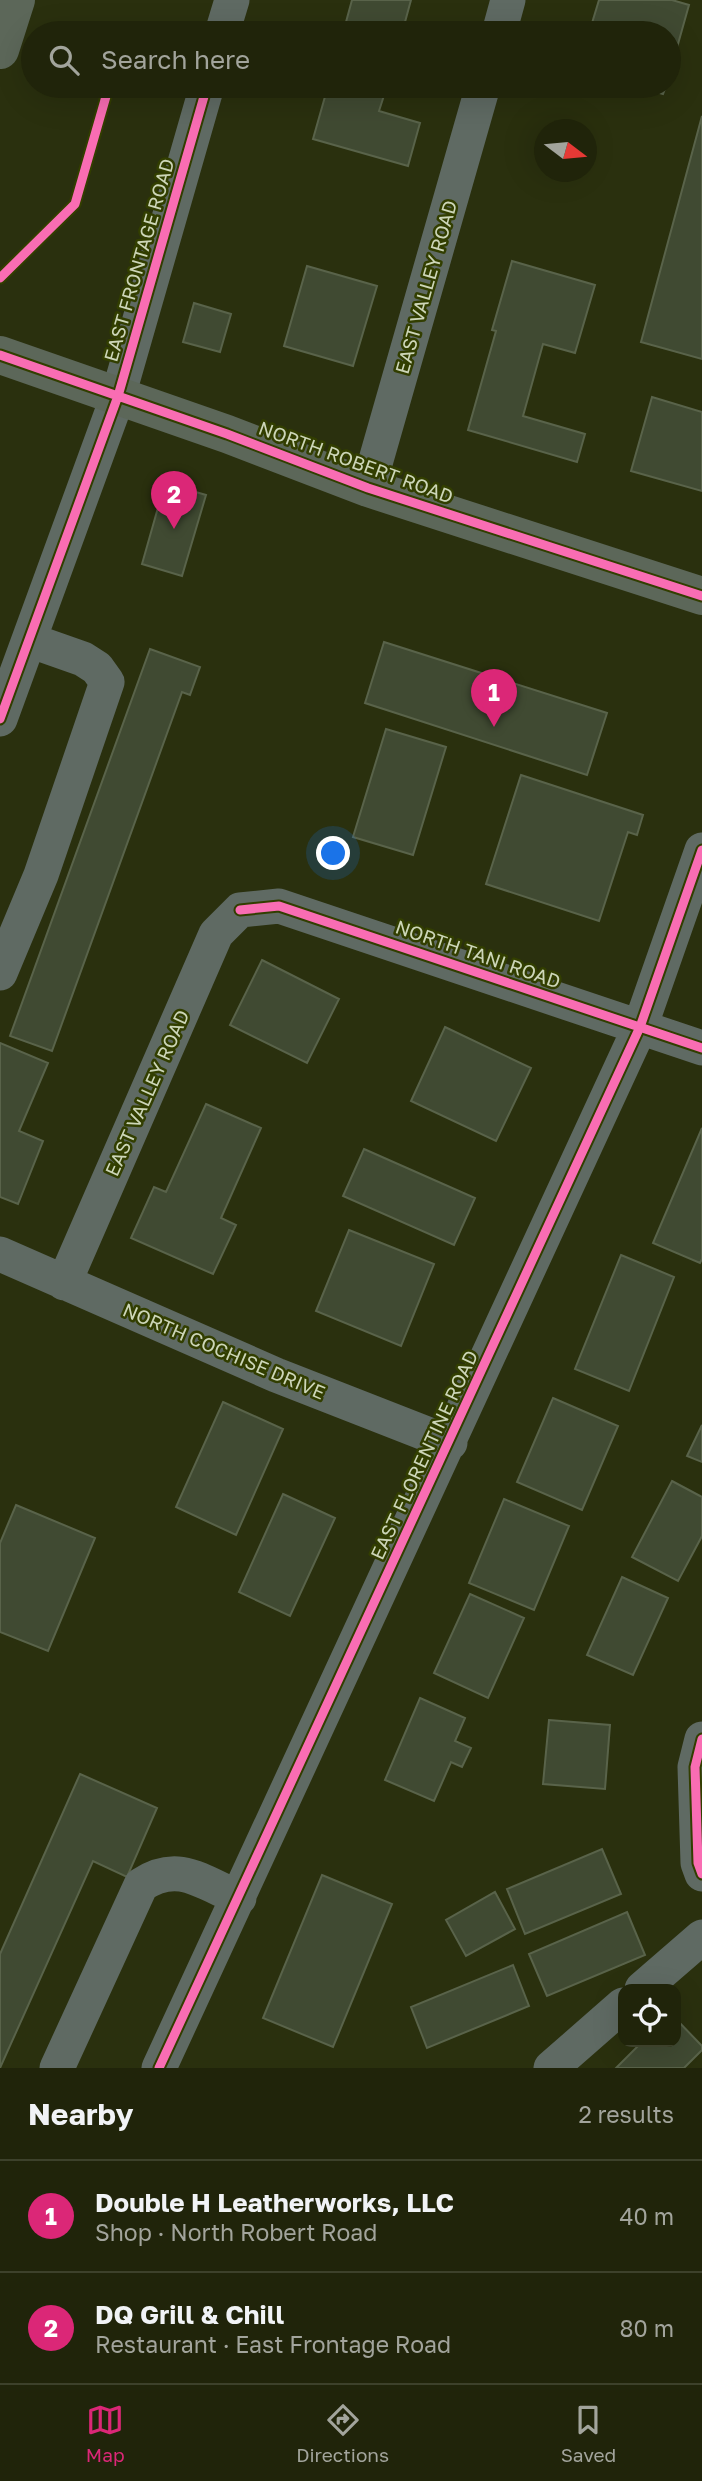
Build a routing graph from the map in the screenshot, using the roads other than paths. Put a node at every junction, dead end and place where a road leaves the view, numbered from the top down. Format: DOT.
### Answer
graph roads {
  1 [pos="16,0"];
  2 [pos="232,0"];
  3 [pos="508,0"];
  4 [pos="226,21"];
  5 [pos="502,21"];
  6 [pos="0,50"];
  7 [pos="204,98"];
  8 [pos="481,98"];
  9 [pos="0,355"];
  10 [pos="118,396"];
  11 [pos="368,488"];
  12 [pos="702,596"];
  13 [pos="29,640"];
  14 [pos="0,719"];
  15 [pos="702,849"];
  16 [pos="240,910"];
  17 [pos="0,973"];
  18 [pos="640,1027"];
  19 [pos="702,1048"];
  20 [pos="0,1254"];
  21 [pos="64,1283"];
  22 [pos="450,1443"];
  23 [pos="702,1739"];
  24 [pos="702,1874"];
  25 [pos="239,1898"];
  26 [pos="702,1937"];
  27 [pos="648,1984"];
  28 [pos="618,2009"];
  29 [pos="57,2068"];
  30 [pos="159,2068"];
  31 [pos="551,2068"];
  1 -- 6 [label="main road"];
  2 -- 4 [label="street"];
  3 -- 5 [label="street"];
  7 -- 10 [label="street, EAST FRONTAGE ROAD"];
  8 -- 11 [label="street, EAST VALLEY ROAD"];
  9 -- 10 [label="main road, NORTH ROBERT ROAD"];
  10 -- 11 [label="main road, NORTH ROBERT ROAD"];
  10 -- 13 [label="street, EAST FRONTAGE ROAD"];
  11 -- 12 [label="main road, NORTH ROBERT ROAD"];
  13 -- 14 [label="street, EAST FRONTAGE ROAD"];
  13 -- 17 [label="street"];
  15 -- 18 [label="street, EAST FLORENTINE ROAD"];
  16 -- 18 [label="street, NORTH TANI ROAD"];
  16 -- 21 [label="street, EAST VALLEY ROAD"];
  18 -- 19 [label="street, NORTH TANI ROAD"];
  18 -- 22 [label="street, EAST FLORENTINE ROAD"];
  20 -- 21 [label="street, NORTH COCHISE DRIVE"];
  21 -- 22 [label="street, NORTH COCHISE DRIVE"];
  22 -- 25 [label="street, EAST FLORENTINE ROAD"];
  23 -- 24 [label="street"];
  25 -- 29 [label="street"];
  25 -- 30 [label="street, EAST FLORENTINE ROAD"];
  26 -- 27 [label="street"];
  28 -- 31 [label="street"];
}
